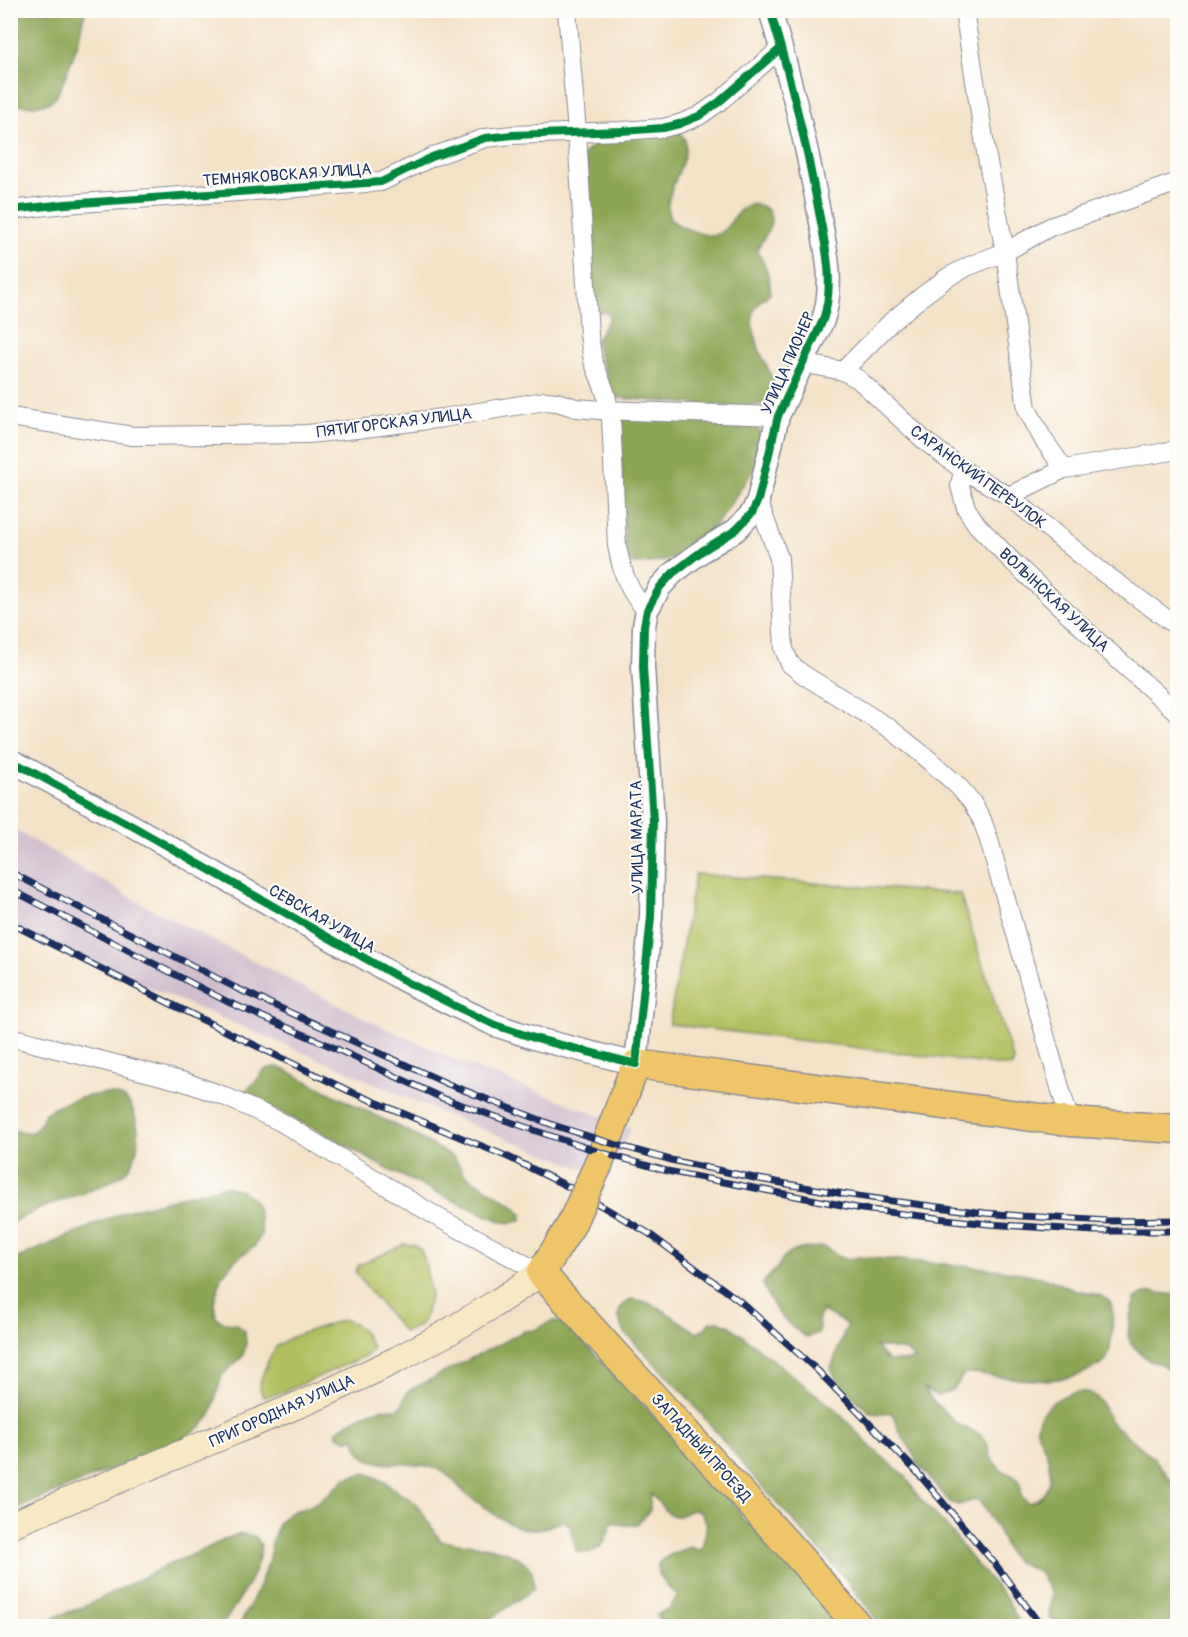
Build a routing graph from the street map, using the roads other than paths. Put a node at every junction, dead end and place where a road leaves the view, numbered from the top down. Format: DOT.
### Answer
graph roads {
  1 [pos="567,10"];
  2 [pos="770,10"];
  3 [pos="964,10"];
  4 [pos="781,48"];
  5 [pos="577,133"];
  6 [pos="1178,182"];
  7 [pos="10,210"];
  8 [pos="1005,252"];
  9 [pos="802,363"];
  10 [pos="843,371"];
  11 [pos="609,411"];
  12 [pos="778,416"];
  13 [pos="10,417"];
  14 [pos="1178,450"];
  15 [pos="1064,469"];
  16 [pos="963,470"];
  17 [pos="1009,496"];
  18 [pos="758,500"];
  19 [pos="647,610"];
  20 [pos="1178,627"];
  21 [pos="1178,713"];
  22 [pos="10,760"];
  23 [pos="10,1037"];
  24 [pos="636,1064"];
  25 [pos="1070,1122"];
  26 [pos="1178,1129"];
  27 [pos="541,1273"];
  28 [pos="10,1525"];
  29 [pos="858,1626"];
  1 -- 5 [label="street"];
  2 -- 4 [label="street, УЛИЦА ПИОНЕР"];
  3 -- 8 [label="street"];
  4 -- 5 [label="street, ТЕМНЯКОВСКАЯ УЛИЦА"];
  4 -- 9 [label="street, УЛИЦА ПИОНЕР"];
  5 -- 7 [label="street, ТЕМНЯКОВСКАЯ УЛИЦА"];
  5 -- 11 [label="street"];
  6 -- 8 [label="street"];
  8 -- 10 [label="street"];
  8 -- 15 [label="street"];
  9 -- 10 [label="street, САРАНСКИЙ ПЕРЕУЛОК"];
  9 -- 12 [label="street, УЛИЦА ПИОНЕР"];
  10 -- 16 [label="street, САРАНСКИЙ ПЕРЕУЛОК"];
  11 -- 12 [label="street, ПЯТИГОРСКАЯ УЛИЦА"];
  11 -- 13 [label="street, ПЯТИГОРСКАЯ УЛИЦА"];
  11 -- 19 [label="street"];
  12 -- 18 [label="street, УЛИЦА ПИОНЕР"];
  14 -- 15 [label="street"];
  15 -- 17 [label="street"];
  16 -- 17 [label="street, САРАНСКИЙ ПЕРЕУЛОК"];
  16 -- 21 [label="street, ВОЛЫНСКАЯ УЛИЦА"];
  17 -- 20 [label="street, САРАНСКИЙ ПЕРЕУЛОК"];
  18 -- 19 [label="street, УЛИЦА ПИОНЕР"];
  18 -- 25 [label="street"];
  19 -- 24 [label="street, УЛИЦА МАРАТА"];
  22 -- 24 [label="street, СЕВСКАЯ УЛИЦА"];
  23 -- 27 [label="street"];
  24 -- 25 [label="main road"];
  24 -- 27 [label="main road, bridge"];
  25 -- 26 [label="main road"];
  27 -- 28 [label="main road, ПРИГОРОДНАЯ УЛИЦА"];
  27 -- 29 [label="main road, ЗАПАДНЫЙ ПРОЕЗД"];
}
